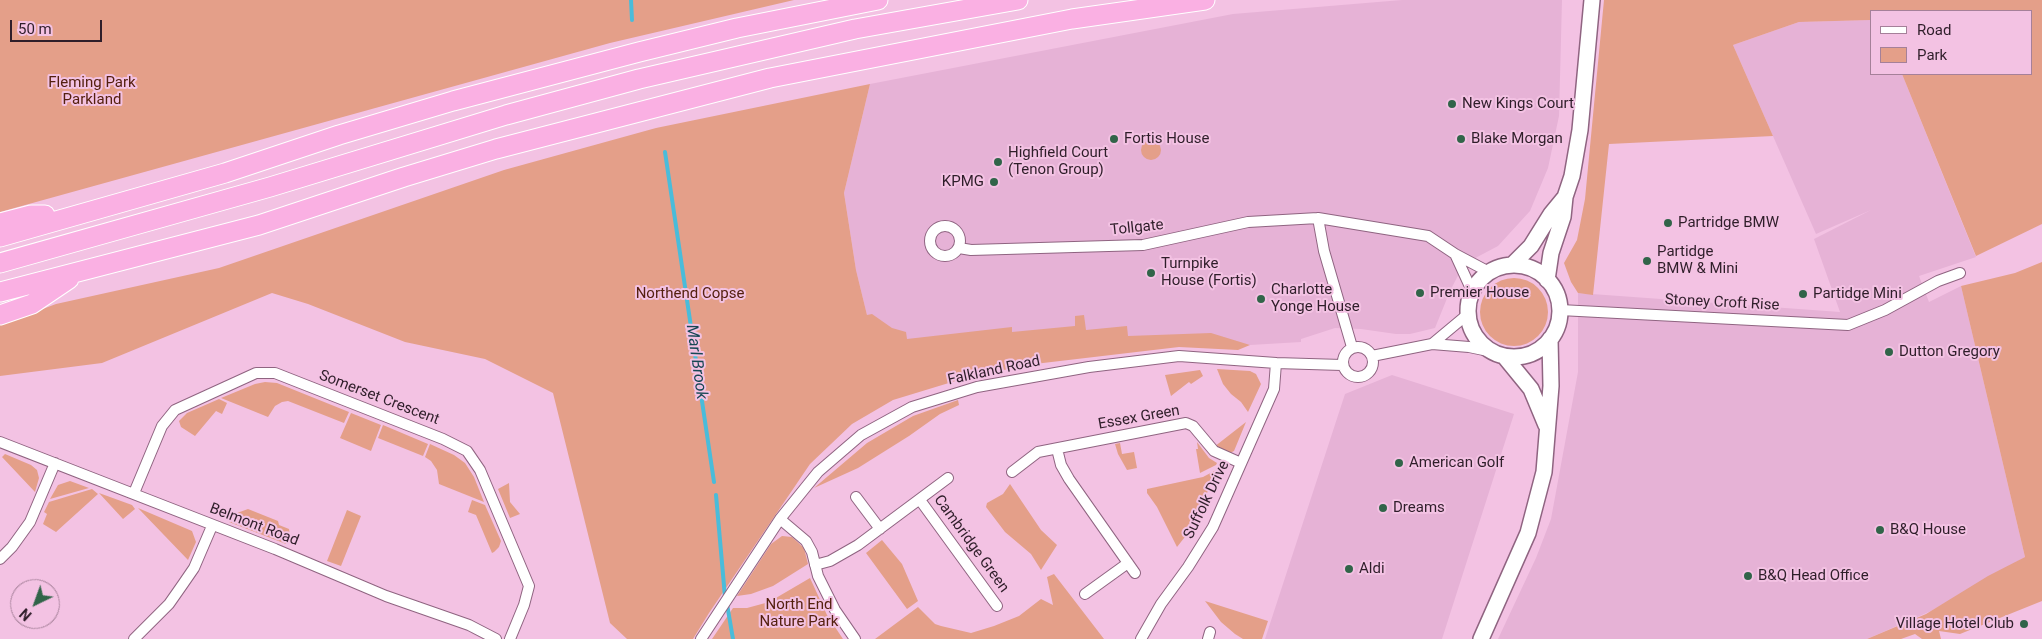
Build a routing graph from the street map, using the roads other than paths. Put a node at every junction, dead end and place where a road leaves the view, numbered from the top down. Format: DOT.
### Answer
graph roads {
  1 [pos="878,0"];
  2 [pos="1018,0"];
  3 [pos="1205,0"];
  4 [pos="1592,0"];
  5 [pos="1565,196"];
  6 [pos="84,214"];
  7 [pos="1318,218"];
  8 [pos="0,223"];
  9 [pos="0,237"];
  10 [pos="958,248"];
  11 [pos="1455,254"];
  12 [pos="0,263"];
  13 [pos="1512,265"];
  14 [pos="80,272"];
  15 [pos="1489,272"];
  16 [pos="1960,273"];
  17 [pos="1547,280"];
  18 [pos="1472,291"];
  19 [pos="0,292"];
  20 [pos="1560,310"];
  21 [pos="1468,314"];
  22 [pos="0,315"];
  23 [pos="1550,339"];
  24 [pos="1432,344"];
  25 [pos="1352,347"];
  26 [pos="1498,354"];
  27 [pos="1372,356"];
  28 [pos="1276,363"];
  29 [pos="1342,364"];
  30 [pos="1548,429"];
  31 [pos="0,442"];
  32 [pos="1057,449"];
  33 [pos="1241,463"];
  34 [pos="55,464"];
  35 [pos="1012,472"];
  36 [pos="948,478"];
  37 [pos="134,494"];
  38 [pos="856,497"];
  39 [pos="920,500"];
  40 [pos="780,519"];
  41 [pos="212,526"];
  42 [pos="880,529"];
  43 [pos="0,559"];
  44 [pos="1128,563"];
  45 [pos="815,565"];
  46 [pos="1135,573"];
  47 [pos="1085,594"];
  48 [pos="997,606"];
  49 [pos="136,638"];
  50 [pos="496,639"];
  51 [pos="510,639"];
  52 [pos="701,639"];
  53 [pos="856,639"];
  54 [pos="1141,639"];
  55 [pos="1481,639"];
  1 -- 6 [label="highway"];
  2 -- 12 [label="highway"];
  3 -- 14 [label="highway"];
  4 -- 5 [label="street"];
  5 -- 13 [label="street"];
  5 -- 17 [label="street"];
  6 -- 8 [label="highway"];
  6 -- 9 [label="highway"];
  7 -- 10 [label="street, Tollgate"];
  7 -- 11 [label="street, Tollgate"];
  7 -- 25 [label="street"];
  11 -- 15 [label="street, Tollgate"];
  11 -- 18 [label="street"];
  13 -- 15 [label="street"];
  13 -- 17 [label="street"];
  14 -- 19 [label="highway"];
  14 -- 22 [label="highway"];
  15 -- 18 [label="street"];
  16 -- 20 [label="street, Stoney Croft Rise"];
  17 -- 20 [label="street"];
  18 -- 21 [label="street"];
  20 -- 23 [label="street"];
  21 -- 24 [label="street"];
  21 -- 26 [label="street"];
  23 -- 26 [label="street"];
  23 -- 30 [label="street"];
  24 -- 26 [label="street"];
  24 -- 27 [label="street"];
  25 -- 27 [label="street"];
  25 -- 29 [label="street"];
  26 -- 30 [label="street"];
  27 -- 29 [label="street"];
  28 -- 29 [label="street, Falkland Road"];
  28 -- 33 [label="street, Suffolk Drive"];
  28 -- 40 [label="street, Falkland Road"];
  30 -- 55 [label="street"];
  31 -- 34 [label="street, Belmont Road"];
  32 -- 33 [label="street, Essex Green"];
  32 -- 35 [label="street, Essex Green"];
  32 -- 44 [label="street"];
  33 -- 54 [label="street, Suffolk Drive"];
  34 -- 37 [label="street, Belmont Road"];
  34 -- 43 [label="street"];
  36 -- 39 [label="street"];
  37 -- 41 [label="street, Belmont Road"];
  37 -- 51 [label="street, Somerset Crescent"];
  38 -- 42 [label="street"];
  39 -- 42 [label="street"];
  39 -- 48 [label="street, Cambridge Green"];
  40 -- 45 [label="street"];
  40 -- 52 [label="street, Falkland Road"];
  41 -- 49 [label="street"];
  41 -- 50 [label="street, Belmont Road"];
  42 -- 45 [label="street"];
  44 -- 46 [label="street"];
  44 -- 47 [label="street"];
  45 -- 53 [label="street"];
}
